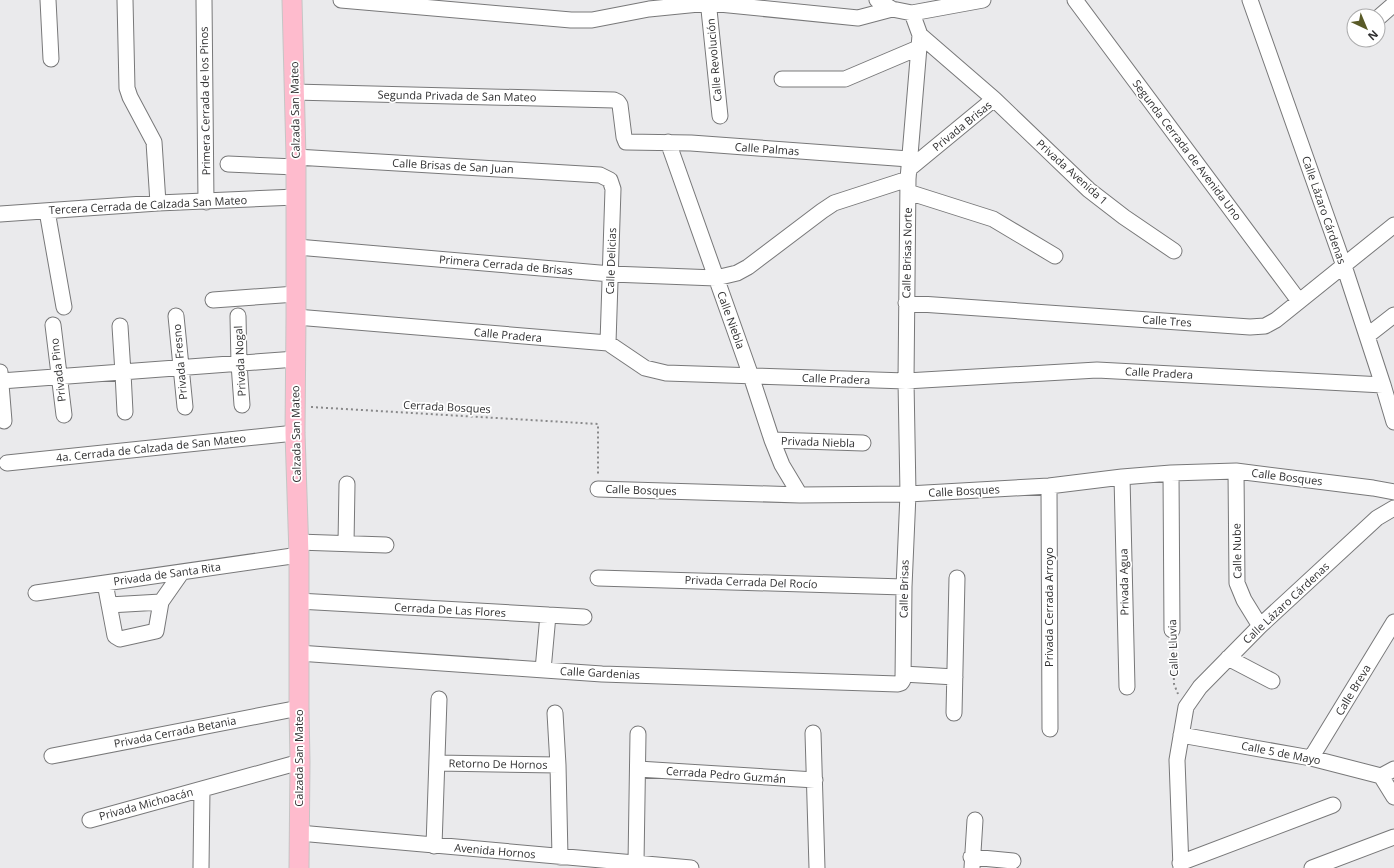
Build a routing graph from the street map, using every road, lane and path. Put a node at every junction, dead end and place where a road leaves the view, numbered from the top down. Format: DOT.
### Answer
graph roads {
  1 [pos="48,0"];
  2 [pos="125,0"];
  3 [pos="204,0"];
  4 [pos="292,0"];
  5 [pos="341,0"];
  6 [pos="877,0"];
  7 [pos="983,0"];
  8 [pos="1075,0"];
  9 [pos="1250,0"];
  10 [pos="708,1"];
  11 [pos="1394,4"];
  12 [pos="892,9"];
  13 [pos="1386,11"];
  14 [pos="912,13"];
  15 [pos="919,42"];
  16 [pos="51,59"];
  17 [pos="782,78"];
  18 [pos="294,92"];
  19 [pos="994,99"];
  20 [pos="720,116"];
  21 [pos="626,142"];
  22 [pos="668,142"];
  23 [pos="296,162"];
  24 [pos="228,164"];
  25 [pos="908,175"];
  26 [pos="610,180"];
  27 [pos="296,197"];
  28 [pos="206,202"];
  29 [pos="158,203"];
  30 [pos="47,211"];
  31 [pos="0,214"];
  32 [pos="1394,225"];
  33 [pos="297,247"];
  34 [pos="1174,251"];
  35 [pos="1055,256"];
  36 [pos="1344,266"];
  37 [pos="611,274"];
  38 [pos="716,278"];
  39 [pos="296,294"];
  40 [pos="213,300"];
  41 [pos="1299,301"];
  42 [pos="906,303"];
  43 [pos="64,307"];
  44 [pos="1394,315"];
  45 [pos="176,316"];
  46 [pos="238,316"];
  47 [pos="296,317"];
  48 [pos="53,325"];
  49 [pos="120,326"];
  50 [pos="1367,336"];
  51 [pos="608,343"];
  52 [pos="296,360"];
  53 [pos="239,364"];
  54 [pos="181,368"];
  55 [pos="124,373"];
  56 [pos="1,376"];
  57 [pos="751,376"];
  58 [pos="59,377"];
  59 [pos="906,381"];
  60 [pos="1383,385"];
  61 [pos="242,405"];
  62 [pos="295,406"];
  63 [pos="185,407"];
  64 [pos="125,412"];
  65 [pos="64,415"];
  66 [pos="4,421"];
  67 [pos="1394,422"];
  68 [pos="598,424"];
  69 [pos="295,433"];
  70 [pos="772,440"];
  71 [pos="863,443"];
  72 [pos="6,463"];
  73 [pos="1236,471"];
  74 [pos="1171,473"];
  75 [pos="1122,477"];
  76 [pos="347,484"];
  77 [pos="1049,486"];
  78 [pos="598,489"];
  79 [pos="1394,492"];
  80 [pos="908,494"];
  81 [pos="800,495"];
  82 [pos="1394,508"];
  83 [pos="346,544"];
  84 [pos="386,546"];
  85 [pos="299,548"];
  86 [pos="182,572"];
  87 [pos="598,578"];
  88 [pos="956,578"];
  89 [pos="105,583"];
  90 [pos="904,587"];
  91 [pos="36,593"];
  92 [pos="298,601"];
  93 [pos="161,602"];
  94 [pos="109,605"];
  95 [pos="548,615"];
  96 [pos="584,617"];
  97 [pos="1394,622"];
  98 [pos="1260,626"];
  99 [pos="1172,630"];
  100 [pos="298,653"];
  101 [pos="1228,658"];
  102 [pos="543,670"];
  103 [pos="955,677"];
  104 [pos="902,678"];
  105 [pos="1272,681"];
  106 [pos="1127,687"];
  107 [pos="439,699"];
  108 [pos="1186,707"];
  109 [pos="299,708"];
  110 [pos="954,712"];
  111 [pos="555,713"];
  112 [pos="1050,729"];
  113 [pos="813,733"];
  114 [pos="638,734"];
  115 [pos="1181,735"];
  116 [pos="52,756"];
  117 [pos="1311,758"];
  118 [pos="300,762"];
  119 [pos="437,764"];
  120 [pos="558,765"];
  121 [pos="638,768"];
  122 [pos="1388,773"];
  123 [pos="815,780"];
  124 [pos="202,789"];
  125 [pos="1394,797"];
  126 [pos="1333,805"];
  127 [pos="90,820"];
  128 [pos="975,820"];
  129 [pos="298,833"];
  130 [pos="1394,837"];
  131 [pos="434,846"];
  132 [pos="560,857"];
  133 [pos="1013,861"];
  134 [pos="583,863"];
  135 [pos="636,863"];
  136 [pos="972,863"];
  137 [pos="1181,866"];
  138 [pos="200,868"];
  139 [pos="299,868"];
  140 [pos="691,868"];
  141 [pos="817,868"];
  142 [pos="1312,868"];
  1 -- 16 [label="street"];
  2 -- 29 [label="street"];
  3 -- 28 [label="street, Primera Cerrada de los Pinos"];
  4 -- 18 [label="main road, Calzada San Mateo"];
  5 -- 10 [label="street"];
  6 -- 12 [label="street"];
  7 -- 14 [label="street"];
  8 -- 41 [label="street, Segunda Cerrada de Avenida Uno"];
  9 -- 36 [label="street, Calle Lázaro Cárdenas"];
  10 -- 12 [label="street"];
  10 -- 20 [label="street, Calle Revolución"];
  11 -- 13 [label="street"];
  12 -- 14 [label="street"];
  14 -- 15 [label="street, Calle Brisas Norte"];
  15 -- 17 [label="street"];
  15 -- 19 [label="street, Privada Brisas"];
  15 -- 25 [label="street, Calle Brisas Norte"];
  18 -- 21 [label="street, Segunda Privada de San Mateo"];
  18 -- 23 [label="main road, Calzada San Mateo"];
  19 -- 25 [label="street, Privada Brisas"];
  19 -- 34 [label="street, Privada Avenida 1"];
  21 -- 22 [label="street, Calle Palmas"];
  22 -- 25 [label="street, Calle Palmas"];
  22 -- 38 [label="street, Calle Niebla"];
  23 -- 24 [label="street, Calle Brisas de San Juan"];
  23 -- 26 [label="street, Calle Brisas de San Juan"];
  23 -- 27 [label="main road, Calzada San Mateo"];
  25 -- 35 [label="street, Calle Palmas"];
  25 -- 38 [label="street, Primera Cerrada de Brisas"];
  25 -- 42 [label="street, Calle Brisas Norte"];
  26 -- 37 [label="street, Calle Delicias"];
  27 -- 28 [label="street, Tercera Cerrada de Calzada San Mateo"];
  27 -- 33 [label="main road, Calzada San Mateo"];
  28 -- 29 [label="street, Tercera Cerrada de Calzada San Mateo"];
  29 -- 30 [label="street, Tercera Cerrada de Calzada San Mateo"];
  30 -- 31 [label="street, Tercera Cerrada de Calzada San Mateo"];
  30 -- 43 [label="street"];
  32 -- 36 [label="street, Calle Tres"];
  33 -- 37 [label="street, Primera Cerrada de Brisas"];
  33 -- 39 [label="main road, Calzada San Mateo"];
  36 -- 41 [label="street, Calle Tres"];
  36 -- 50 [label="street, Calle Lázaro Cárdenas"];
  37 -- 38 [label="street, Primera Cerrada de Brisas"];
  37 -- 51 [label="street, Calle Delicias"];
  38 -- 57 [label="street, Calle Niebla"];
  39 -- 40 [label="street"];
  39 -- 47 [label="main road, Calzada San Mateo"];
  41 -- 42 [label="street, Calle Tres"];
  42 -- 59 [label="street, Calle Brisas Norte"];
  44 -- 50 [label="street"];
  45 -- 54 [label="street, Privada Fresno"];
  46 -- 53 [label="street, Privada Nogal"];
  47 -- 51 [label="street, Calle Pradera"];
  47 -- 52 [label="main road, Calzada San Mateo"];
  48 -- 58 [label="street, Privada Pino"];
  49 -- 55 [label="street"];
  50 -- 60 [label="street, Calle Lázaro Cárdenas"];
  51 -- 57 [label="street, Calle Pradera"];
  52 -- 53 [label="street"];
  52 -- 62 [label="main road, Calzada San Mateo"];
  53 -- 54 [label="street"];
  53 -- 61 [label="street, Privada Nogal"];
  54 -- 55 [label="street"];
  54 -- 63 [label="street, Privada Fresno"];
  55 -- 58 [label="street"];
  55 -- 64 [label="street"];
  56 -- 58 [label="street"];
  56 -- 66 [label="street"];
  57 -- 59 [label="street, Calle Pradera"];
  57 -- 70 [label="street, Calle Niebla"];
  58 -- 65 [label="street, Privada Pino"];
  59 -- 60 [label="street, Calle Pradera"];
  59 -- 80 [label="street, Calle Brisas Norte"];
  60 -- 67 [label="street, Calle Lázaro Cárdenas"];
  62 -- 68 [label="path, Cerrada Bosques"];
  62 -- 69 [label="main road, Calzada San Mateo"];
  68 -- 78 [label="path, Calle Bosques"];
  69 -- 72 [label="street, 4a. Cerrada de Calzada de San Mateo"];
  69 -- 85 [label="main road, Calzada San Mateo"];
  70 -- 71 [label="street, Privada Niebla"];
  70 -- 81 [label="street, Calle Niebla"];
  73 -- 74 [label="street, Calle Bosques"];
  73 -- 79 [label="street, Calle Bosques"];
  73 -- 98 [label="street, Calle Nube"];
  74 -- 75 [label="street, Calle Bosques"];
  74 -- 99 [label="street, Calle Lluvia"];
  75 -- 77 [label="street, Calle Bosques"];
  75 -- 106 [label="street, Privada Agua"];
  76 -- 83 [label="street"];
  77 -- 80 [label="street, Calle Bosques"];
  77 -- 112 [label="street, Privada Cerrada Arroyo"];
  78 -- 81 [label="street, Calle Bosques"];
  80 -- 81 [label="street, Calle Bosques"];
  80 -- 90 [label="street, Calle Brisas"];
  82 -- 98 [label="street, Calle Lázaro Cárdenas"];
  83 -- 84 [label="street, Privada de Santa Rita"];
  83 -- 85 [label="street, Privada de Santa Rita"];
  85 -- 86 [label="street, Privada de Santa Rita"];
  85 -- 92 [label="main road, Calzada San Mateo"];
  86 -- 89 [label="street, Privada de Santa Rita"];
  86 -- 93 [label="street"];
  87 -- 90 [label="street, Privada Cerrada Del Rocío"];
  88 -- 103 [label="street"];
  89 -- 91 [label="street, Privada de Santa Rita"];
  89 -- 94 [label="street"];
  90 -- 104 [label="street, Calle Brisas"];
  92 -- 95 [label="street, Cerrada De Las Flores"];
  92 -- 100 [label="main road, Calzada San Mateo"];
  93 -- 94 [label="street"];
  93 -- 94 [label="street"];
  95 -- 96 [label="street, Cerrada De Las Flores"];
  95 -- 102 [label="street"];
  97 -- 117 [label="street, Calle Breva"];
  98 -- 101 [label="street, Calle Lázaro Cárdenas"];
  99 -- 108 [label="path, Calle Lluvia"];
  100 -- 102 [label="street, Calle Gardenias"];
  100 -- 109 [label="main road, Calzada San Mateo"];
  101 -- 105 [label="street"];
  101 -- 108 [label="street, Calle Lázaro Cárdenas"];
  102 -- 104 [label="street, Calle Gardenias"];
  103 -- 104 [label="street, Calle Gardenias"];
  103 -- 110 [label="street"];
  107 -- 119 [label="street"];
  108 -- 115 [label="street"];
  109 -- 116 [label="street, Privada Cerrada Betania"];
  109 -- 118 [label="main road, Calzada San Mateo"];
  111 -- 120 [label="street"];
  113 -- 123 [label="street"];
  114 -- 121 [label="street"];
  115 -- 117 [label="street, Calle 5 de Mayo"];
  115 -- 137 [label="street"];
  117 -- 122 [label="street, Calle 5 de Mayo"];
  118 -- 124 [label="street, Privada Michoacán"];
  118 -- 129 [label="main road, Calzada San Mateo"];
  119 -- 120 [label="street, Retorno De Hornos"];
  119 -- 131 [label="street"];
  120 -- 132 [label="street"];
  121 -- 123 [label="street, Cerrada Pedro Guzmán"];
  121 -- 135 [label="street"];
  122 -- 125 [label="street"];
  123 -- 141 [label="street"];
  124 -- 127 [label="street, Privada Michoacán"];
  124 -- 138 [label="street"];
  126 -- 137 [label="street"];
  128 -- 136 [label="street"];
  129 -- 131 [label="street, Avenida Hornos"];
  129 -- 139 [label="main road, Calzada San Mateo"];
  130 -- 142 [label="street"];
  131 -- 132 [label="street, Avenida Hornos"];
  132 -- 134 [label="street, Avenida Hornos"];
  133 -- 136 [label="street"];
  134 -- 135 [label="street, Avenida Hornos"];
  135 -- 140 [label="street, Avenida Hornos"];
}
